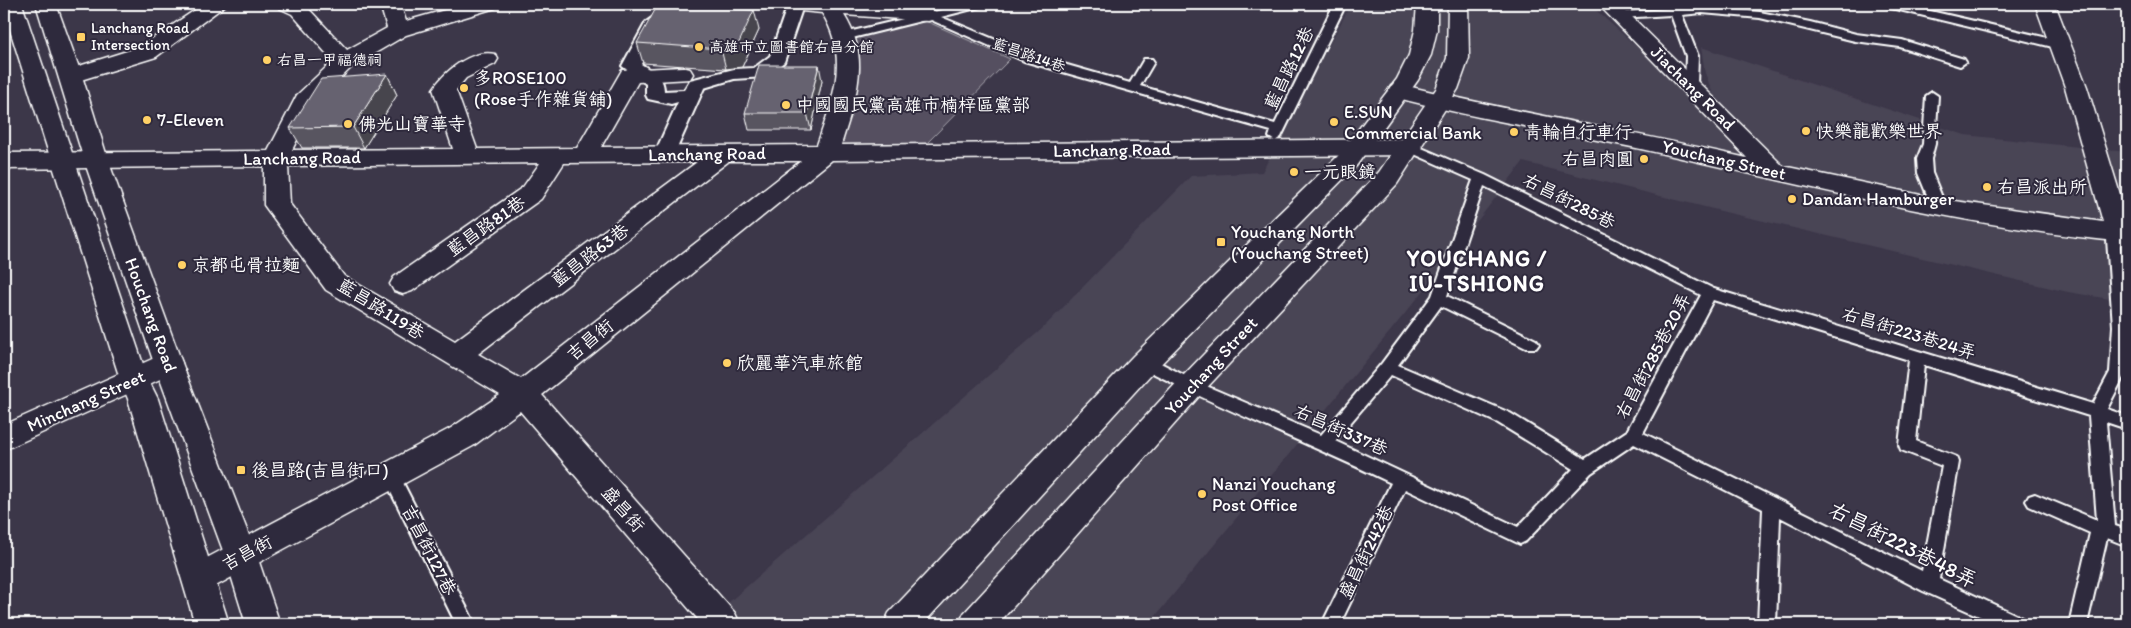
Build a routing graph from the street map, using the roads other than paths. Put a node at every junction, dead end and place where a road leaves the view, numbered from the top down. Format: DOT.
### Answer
graph roads {
  1 [pos="12,4"];
  2 [pos="46,4"];
  3 [pos="216,4"];
  4 [pos="286,4"];
  5 [pos="390,4"];
  6 [pos="488,4"];
  7 [pos="682,4"];
  8 [pos="980,4"];
  9 [pos="1340,4"];
  10 [pos="1427,4"];
  11 [pos="1458,4"];
  12 [pos="1887,4"];
  13 [pos="2045,4"];
  14 [pos="786,5"];
  15 [pos="828,7"];
  16 [pos="1614,10"];
  17 [pos="1675,11"];
  18 [pos="928,15"];
  19 [pos="398,30"];
  20 [pos="844,36"];
  21 [pos="2061,45"];
  22 [pos="487,59"];
  23 [pos="346,61"];
  24 [pos="1148,62"];
  25 [pos="1960,62"];
  26 [pos="72,76"];
  27 [pos="687,84"];
  28 [pos="1691,85"];
  29 [pos="1133,88"];
  30 [pos="1398,91"];
  31 [pos="1932,96"];
  32 [pos="1439,103"];
  33 [pos="1274,139"];
  34 [pos="1410,147"];
  35 [pos="1357,148"];
  36 [pos="826,153"];
  37 [pos="723,154"];
  38 [pos="585,155"];
  39 [pos="664,155"];
  40 [pos="557,156"];
  41 [pos="468,157"];
  42 [pos="276,158"];
  43 [pos="96,160"];
  44 [pos="4,161"];
  45 [pos="64,161"];
  46 [pos="1776,172"];
  47 [pos="1480,178"];
  48 [pos="1939,207"];
  49 [pos="2123,232"];
  50 [pos="403,284"];
  51 [pos="1709,293"];
  52 [pos="1439,298"];
  53 [pos="2124,336"];
  54 [pos="1531,344"];
  55 [pos="456,355"];
  56 [pos="1918,357"];
  57 [pos="1145,362"];
  58 [pos="168,363"];
  59 [pos="1388,367"];
  60 [pos="134,379"];
  61 [pos="1191,386"];
  62 [pos="523,394"];
  63 [pos="2096,412"];
  64 [pos="2127,423"];
  65 [pos="1633,436"];
  66 [pos="4,438"];
  67 [pos="1324,443"];
  68 [pos="1585,468"];
  69 [pos="391,476"];
  70 [pos="1401,480"];
  71 [pos="2035,501"];
  72 [pos="1772,504"];
  73 [pos="2104,530"];
  74 [pos="1520,536"];
  75 [pos="2127,538"];
  76 [pos="241,556"];
  77 [pos="200,578"];
  78 [pos="1929,585"];
  79 [pos="212,624"];
  80 [pos="263,624"];
  81 [pos="466,624"];
  82 [pos="723,624"];
  83 [pos="901,624"];
  84 [pos="976,624"];
  85 [pos="1331,624"];
  86 [pos="1767,624"];
  87 [pos="2016,624"];
  88 [pos="2078,624"];
  1 -- 45 [label="street, Houchang Road"];
  2 -- 26 [label="street, Houchang Road"];
  3 -- 26 [label="street"];
  4 -- 23 [label="street"];
  5 -- 19 [label="street"];
  6 -- 19 [label="street"];
  7 -- 27 [label="street"];
  8 -- 18 [label="lane"];
  9 -- 33 [label="lane, 藍昌路12巷"];
  10 -- 30 [label="street"];
  11 -- 32 [label="street"];
  12 -- 21 [label="lane"];
  13 -- 21 [label="street"];
  14 -- 15 [label="street, 藍昌路14巷"];
  14 -- 27 [label="street"];
  15 -- 18 [label="street, 藍昌路14巷"];
  15 -- 20 [label="street"];
  16 -- 17 [label="lane"];
  16 -- 28 [label="street, Jiachang Road"];
  17 -- 25 [label="lane"];
  17 -- 28 [label="lane"];
  18 -- 20 [label="lane"];
  18 -- 29 [label="lane, 藍昌路14巷"];
  19 -- 23 [label="street"];
  20 -- 36 [label="street"];
  21 -- 49 [label="street"];
  22 -- 41 [label="street"];
  23 -- 42 [label="street"];
  24 -- 29 [label="lane"];
  26 -- 43 [label="street, Houchang Road"];
  27 -- 38 [label="street"];
  27 -- 39 [label="street"];
  28 -- 46 [label="street, Jiachang Road"];
  29 -- 33 [label="lane, 藍昌路14巷"];
  30 -- 32 [label="street, Youchang Street"];
  30 -- 35 [label="street"];
  31 -- 48 [label="lane"];
  32 -- 34 [label="street, Youchang Street"];
  32 -- 46 [label="street, Youchang Street"];
  33 -- 35 [label="street, Lanchang Road"];
  33 -- 36 [label="street, Lanchang Road"];
  34 -- 35 [label="street, Lanchang Road"];
  34 -- 47 [label="lane, 右昌街285巷"];
  34 -- 61 [label="street, Youchang Street"];
  35 -- 57 [label="street"];
  36 -- 37 [label="street, Lanchang Road"];
  36 -- 62 [label="street, 吉昌街"];
  37 -- 39 [label="street, Lanchang Road"];
  37 -- 55 [label="street, 藍昌路63巷"];
  38 -- 39 [label="street, Lanchang Road"];
  38 -- 40 [label="street, Lanchang Road"];
  40 -- 41 [label="street, Lanchang Road"];
  40 -- 50 [label="street, 藍昌路81巷"];
  41 -- 42 [label="street, Lanchang Road"];
  42 -- 43 [label="street, Lanchang Road"];
  42 -- 55 [label="street, 藍昌路119巷"];
  43 -- 45 [label="street, Lanchang Road"];
  43 -- 58 [label="street, Houchang Road"];
  44 -- 45 [label="street, Lanchang Road"];
  45 -- 60 [label="street, Houchang Road"];
  46 -- 48 [label="street, Youchang Street"];
  47 -- 51 [label="lane, 右昌街285巷"];
  47 -- 52 [label="lane"];
  48 -- 49 [label="street, Youchang Street"];
  49 -- 53 [label="lane"];
  51 -- 56 [label="lane, 右昌街223巷24弄"];
  51 -- 65 [label="lane, 右昌街285巷20弄"];
  52 -- 54 [label="lane"];
  52 -- 59 [label="lane"];
  53 -- 63 [label="lane"];
  55 -- 62 [label="street, 藍昌路119巷"];
  56 -- 63 [label="lane, 右昌街223巷24弄"];
  56 -- 78 [label="lane"];
  57 -- 61 [label="lane, 右昌街337巷"];
  57 -- 83 [label="street"];
  58 -- 60 [label="street, Minchang Street"];
  58 -- 76 [label="street, Houchang Road"];
  59 -- 67 [label="lane"];
  59 -- 68 [label="lane"];
  60 -- 66 [label="street, Minchang Street"];
  60 -- 77 [label="street, Houchang Road"];
  61 -- 67 [label="lane, 右昌街337巷"];
  61 -- 84 [label="street, Youchang Street"];
  62 -- 69 [label="street, 吉昌街"];
  62 -- 82 [label="street, 盛昌街"];
  63 -- 64 [label="lane, 右昌街223巷24弄"];
  63 -- 73 [label="lane"];
  65 -- 68 [label="lane, 右昌街285巷20弄"];
  65 -- 72 [label="lane, 右昌街223巷48弄"];
  67 -- 70 [label="lane, 右昌街337巷"];
  68 -- 74 [label="lane, 右昌街285巷20弄"];
  69 -- 76 [label="street, 吉昌街"];
  69 -- 81 [label="lane, 吉昌街127巷"];
  70 -- 74 [label="lane, 右昌街337巷"];
  70 -- 85 [label="lane, 盛昌街242巷"];
  71 -- 73 [label="lane"];
  72 -- 78 [label="lane, 右昌街223巷48弄"];
  72 -- 86 [label="lane"];
  73 -- 75 [label="lane"];
  73 -- 88 [label="lane"];
  76 -- 77 [label="street, 吉昌街"];
  76 -- 80 [label="street, Houchang Road"];
  77 -- 79 [label="street, Houchang Road"];
  78 -- 87 [label="lane, 右昌街223巷48弄"];
}
